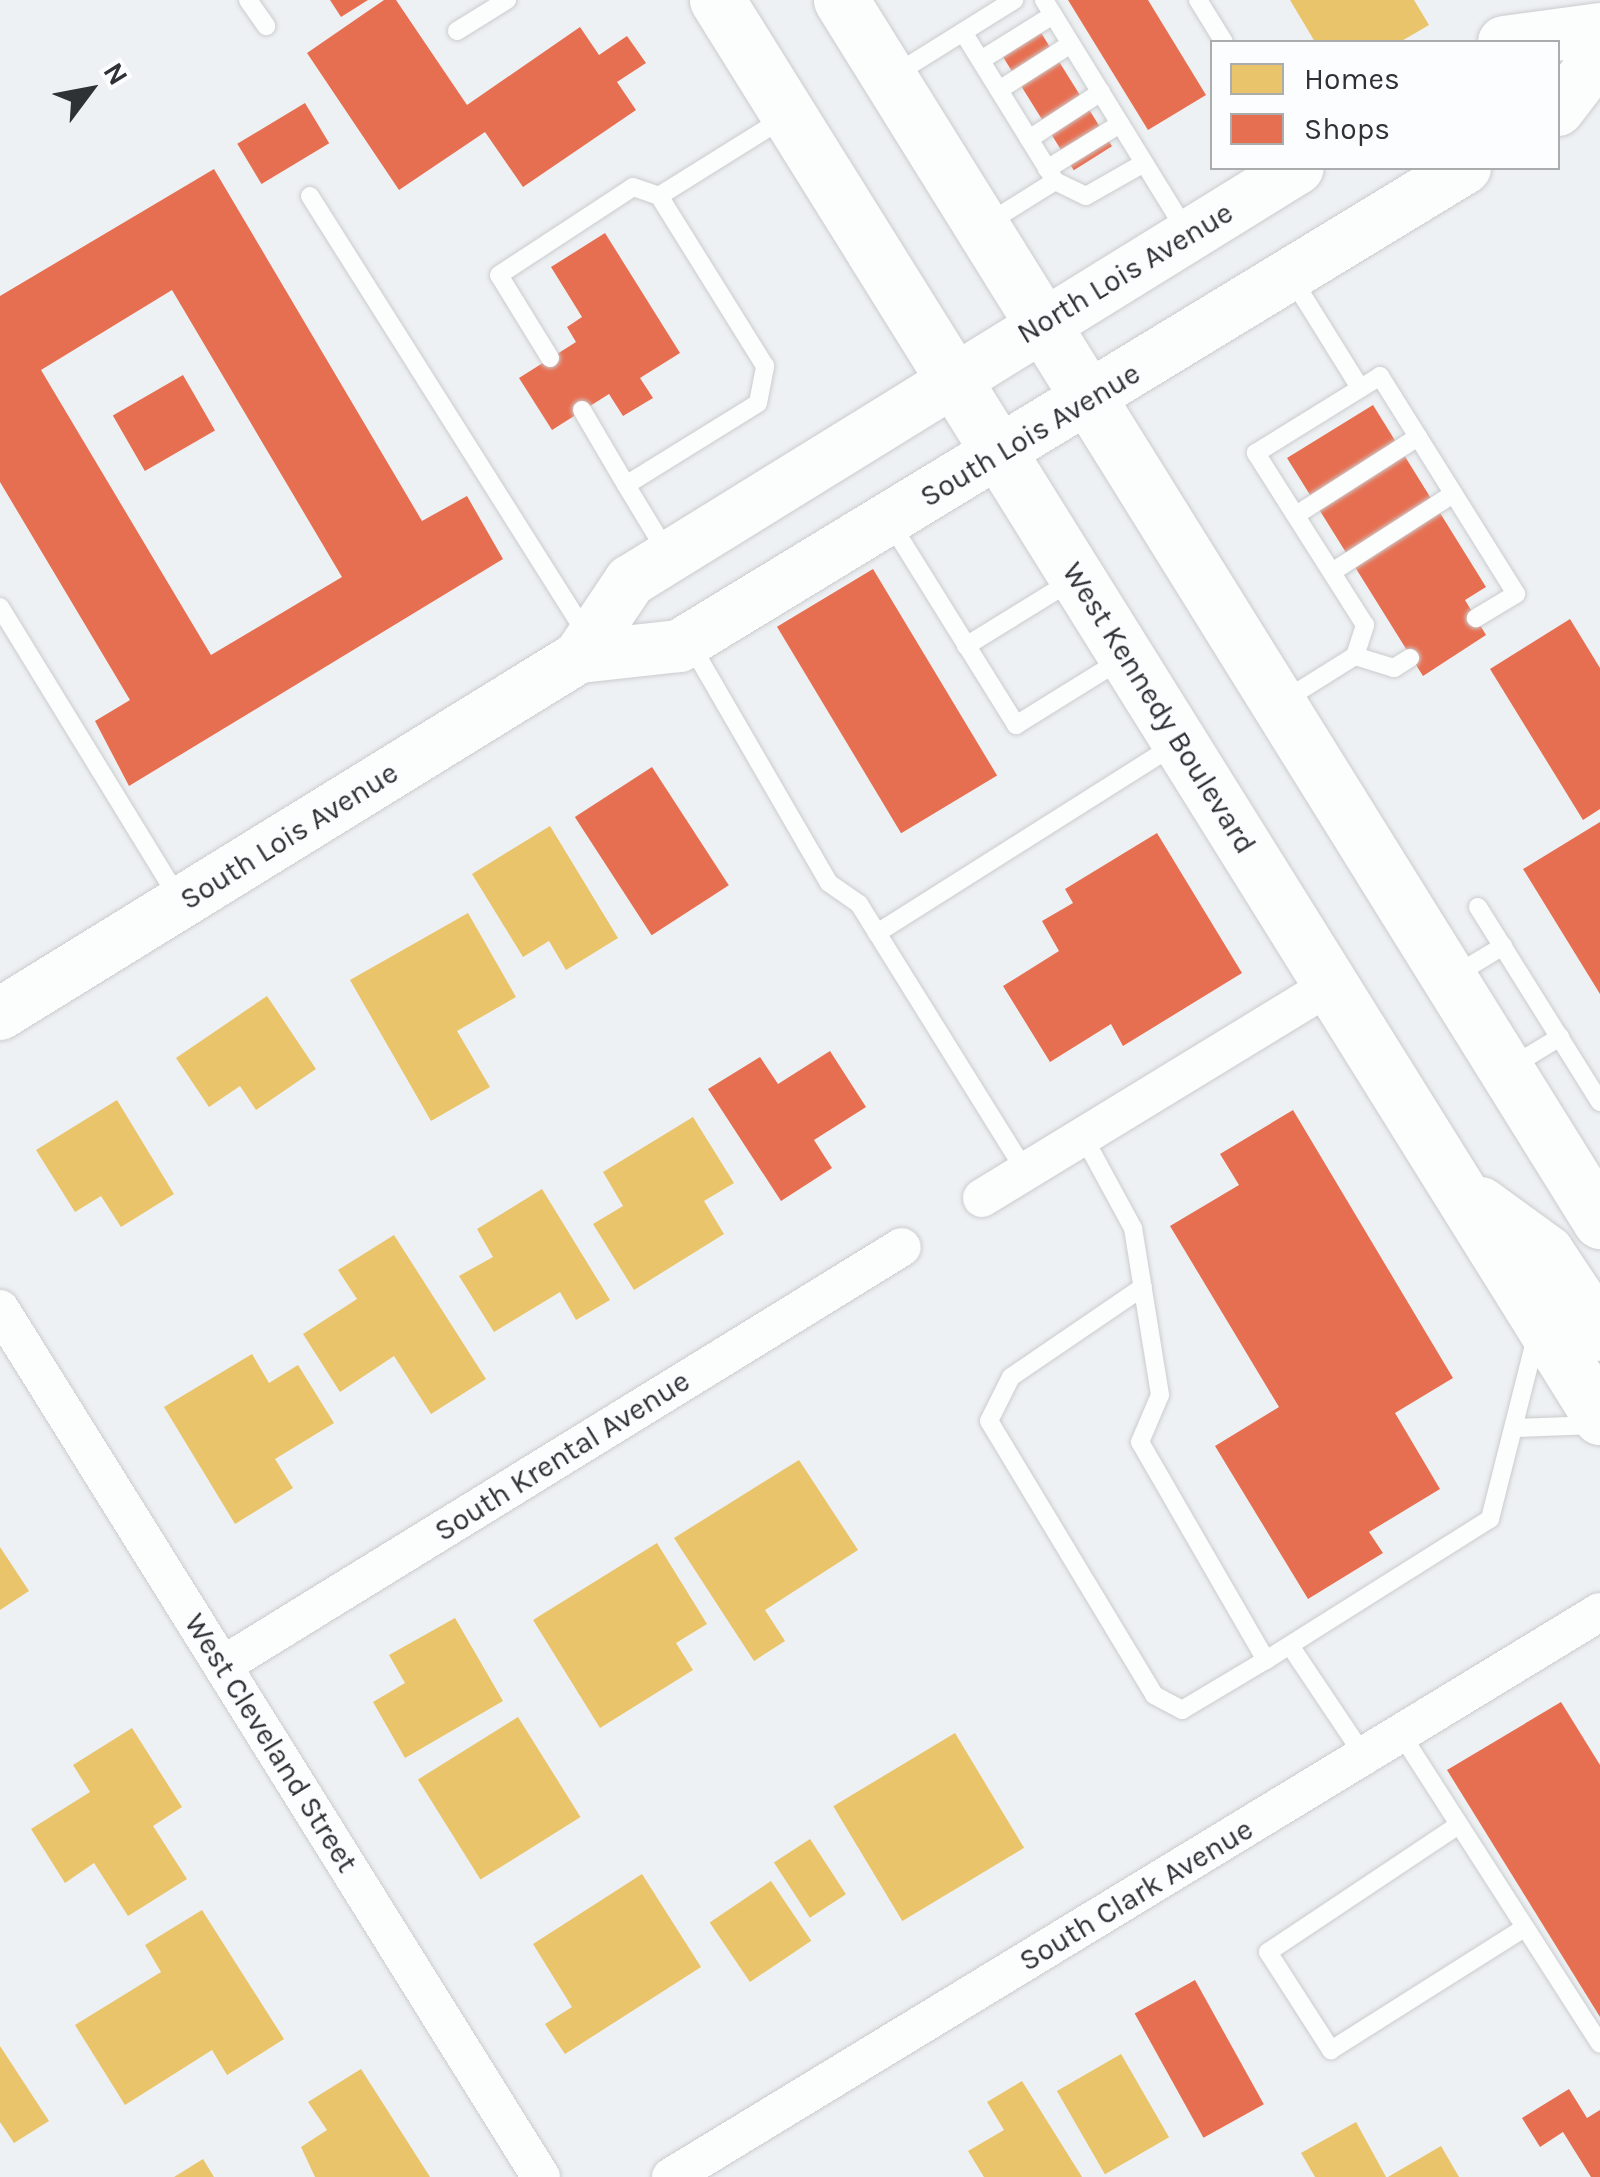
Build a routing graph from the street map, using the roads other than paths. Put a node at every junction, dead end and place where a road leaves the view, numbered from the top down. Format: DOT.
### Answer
graph roads {
  1 [pos="248,0"];
  2 [pos="507,0"];
  3 [pos="717,0"];
  4 [pos="841,0"];
  5 [pos="1014,0"];
  6 [pos="1198,0"];
  7 [pos="1048,7"];
  8 [pos="266,26"];
  9 [pos="1600,30"];
  10 [pos="457,31"];
  11 [pos="963,32"];
  12 [pos="1223,40"];
  13 [pos="1520,40"];
  14 [pos="1071,44"];
  15 [pos="1600,55"];
  16 [pos="981,60"];
  17 [pos="889,78"];
  18 [pos="1000,90"];
  19 [pos="1102,92"];
  20 [pos="1560,107"];
  21 [pos="788,116"];
  22 [pos="1120,124"];
  23 [pos="1029,138"];
  24 [pos="1144,163"];
  25 [pos="1295,170"];
  26 [pos="1462,170"];
  27 [pos="1051,175"];
  28 [pos="310,196"];
  29 [pos="659,196"];
  30 [pos="982,227"];
  31 [pos="1189,235"];
  32 [pos="1291,276"];
  33 [pos="1042,324"];
  34 [pos="550,358"];
  35 [pos="950,375"];
  36 [pos="1360,388"];
  37 [pos="1090,401"];
  38 [pos="582,410"];
  39 [pos="1418,437"];
  40 [pos="1000,452"];
  41 [pos="626,485"];
  42 [pos="1454,494"];
  43 [pos="1296,515"];
  44 [pos="888,519"];
  45 [pos="669,556"];
  46 [pos="1332,572"];
  47 [pos="1078,577"];
  48 [pos="0,607"];
  49 [pos="1476,618"];
  50 [pos="689,640"];
  51 [pos="966,646"];
  52 [pos="584,649"];
  53 [pos="1127,656"];
  54 [pos="1355,656"];
  55 [pos="1410,658"];
  56 [pos="1278,704"];
  57 [pos="1180,742"];
  58 [pos="181,902"];
  59 [pos="1478,907"];
  60 [pos="877,933"];
  61 [pos="1503,946"];
  62 [pos="1450,979"];
  63 [pos="1331,985"];
  64 [pos="0,1014"];
  65 [pos="1560,1037"];
  66 [pos="1506,1070"];
  67 [pos="1600,1102"];
  68 [pos="1083,1136"];
  69 [pos="1025,1171"];
  70 [pos="1457,1188"];
  71 [pos="982,1198"];
  72 [pos="1600,1221"];
  73 [pos="902,1247"];
  74 [pos="1143,1286"];
  75 [pos="0,1309"];
  76 [pos="1540,1321"];
  77 [pos="1600,1333"];
  78 [pos="1600,1417"];
  79 [pos="1600,1425"];
  80 [pos="1516,1428"];
  81 [pos="1599,1616"];
  82 [pos="1292,1647"];
  83 [pos="1266,1660"];
  84 [pos="222,1665"];
  85 [pos="1400,1734"];
  86 [pos="1364,1756"];
  87 [pos="1457,1826"];
  88 [pos="1522,1930"];
  89 [pos="1600,2044"];
  90 [pos="541,2177"];
  91 [pos="672,2177"];
  1 -- 8 [label="lane"];
  2 -- 10 [label="lane"];
  3 -- 21 [label="main road, West Kennedy Boulevard"];
  4 -- 17 [label="main road"];
  5 -- 11 [label="lane"];
  6 -- 12 [label="lane"];
  7 -- 14 [label="lane"];
  7 -- 16 [label="lane"];
  9 -- 13 [label="street"];
  11 -- 16 [label="lane"];
  11 -- 17 [label="lane"];
  14 -- 18 [label="lane"];
  14 -- 19 [label="lane"];
  15 -- 20 [label="street"];
  16 -- 18 [label="lane"];
  17 -- 30 [label="main road"];
  18 -- 23 [label="lane"];
  19 -- 22 [label="lane"];
  19 -- 23 [label="lane"];
  21 -- 29 [label="lane"];
  21 -- 35 [label="main road, West Kennedy Boulevard"];
  22 -- 24 [label="lane"];
  22 -- 27 [label="lane"];
  23 -- 27 [label="lane"];
  24 -- 27 [label="lane"];
  24 -- 31 [label="lane"];
  25 -- 31 [label="street, North Lois Avenue"];
  26 -- 32 [label="street, South Lois Avenue"];
  27 -- 30 [label="lane"];
  28 -- 52 [label="lane"];
  29 -- 34 [label="lane"];
  29 -- 41 [label="lane"];
  30 -- 33 [label="main road"];
  31 -- 33 [label="street, North Lois Avenue"];
  32 -- 36 [label="lane"];
  32 -- 37 [label="street, South Lois Avenue"];
  33 -- 35 [label="street, North Lois Avenue"];
  33 -- 37 [label="main road"];
  35 -- 40 [label="main road, West Kennedy Boulevard"];
  35 -- 45 [label="street, South Lois Avenue"];
  36 -- 39 [label="lane"];
  36 -- 43 [label="lane"];
  37 -- 40 [label="street, South Lois Avenue"];
  37 -- 56 [label="main road"];
  38 -- 41 [label="lane"];
  39 -- 42 [label="lane"];
  39 -- 43 [label="lane"];
  40 -- 44 [label="street, South Lois Avenue"];
  40 -- 47 [label="main road, West Kennedy Boulevard"];
  41 -- 45 [label="lane"];
  42 -- 46 [label="lane"];
  42 -- 49 [label="lane"];
  43 -- 46 [label="lane"];
  44 -- 50 [label="street, South Lois Avenue"];
  44 -- 51 [label="lane"];
  45 -- 52 [label="street, South Lois Avenue"];
  46 -- 54 [label="lane"];
  47 -- 51 [label="lane"];
  47 -- 53 [label="main road, West Kennedy Boulevard"];
  48 -- 58 [label="lane"];
  50 -- 52 [label="street, South Lois Avenue"];
  50 -- 60 [label="lane"];
  51 -- 53 [label="lane"];
  52 -- 58 [label="street, South Lois Avenue"];
  53 -- 57 [label="main road, West Kennedy Boulevard"];
  54 -- 55 [label="lane"];
  54 -- 56 [label="lane"];
  56 -- 62 [label="main road"];
  57 -- 60 [label="lane"];
  57 -- 63 [label="main road, West Kennedy Boulevard"];
  58 -- 64 [label="street, South Lois Avenue"];
  59 -- 61 [label="lane"];
  60 -- 69 [label="lane"];
  61 -- 62 [label="lane"];
  61 -- 65 [label="lane"];
  62 -- 66 [label="main road"];
  63 -- 68 [label="street"];
  63 -- 70 [label="main road, West Kennedy Boulevard"];
  65 -- 66 [label="lane"];
  65 -- 67 [label="lane"];
  66 -- 72 [label="main road"];
  68 -- 69 [label="street"];
  68 -- 74 [label="lane"];
  69 -- 71 [label="street"];
  70 -- 76 [label="main road, West Kennedy Boulevard"];
  70 -- 77 [label="main road"];
  73 -- 84 [label="street, South Krental Avenue"];
  74 -- 83 [label="lane"];
  74 -- 83 [label="lane"];
  75 -- 84 [label="street, West Cleveland Street"];
  76 -- 78 [label="main road, West Kennedy Boulevard"];
  76 -- 80 [label="lane"];
  79 -- 80 [label="lane"];
  80 -- 82 [label="lane"];
  81 -- 85 [label="street, South Clark Avenue"];
  82 -- 83 [label="lane"];
  82 -- 86 [label="lane"];
  84 -- 90 [label="street, West Cleveland Street"];
  85 -- 86 [label="street, South Clark Avenue"];
  85 -- 87 [label="lane"];
  86 -- 91 [label="street, South Clark Avenue"];
  87 -- 88 [label="lane"];
  87 -- 88 [label="lane"];
  88 -- 89 [label="lane"];
}
